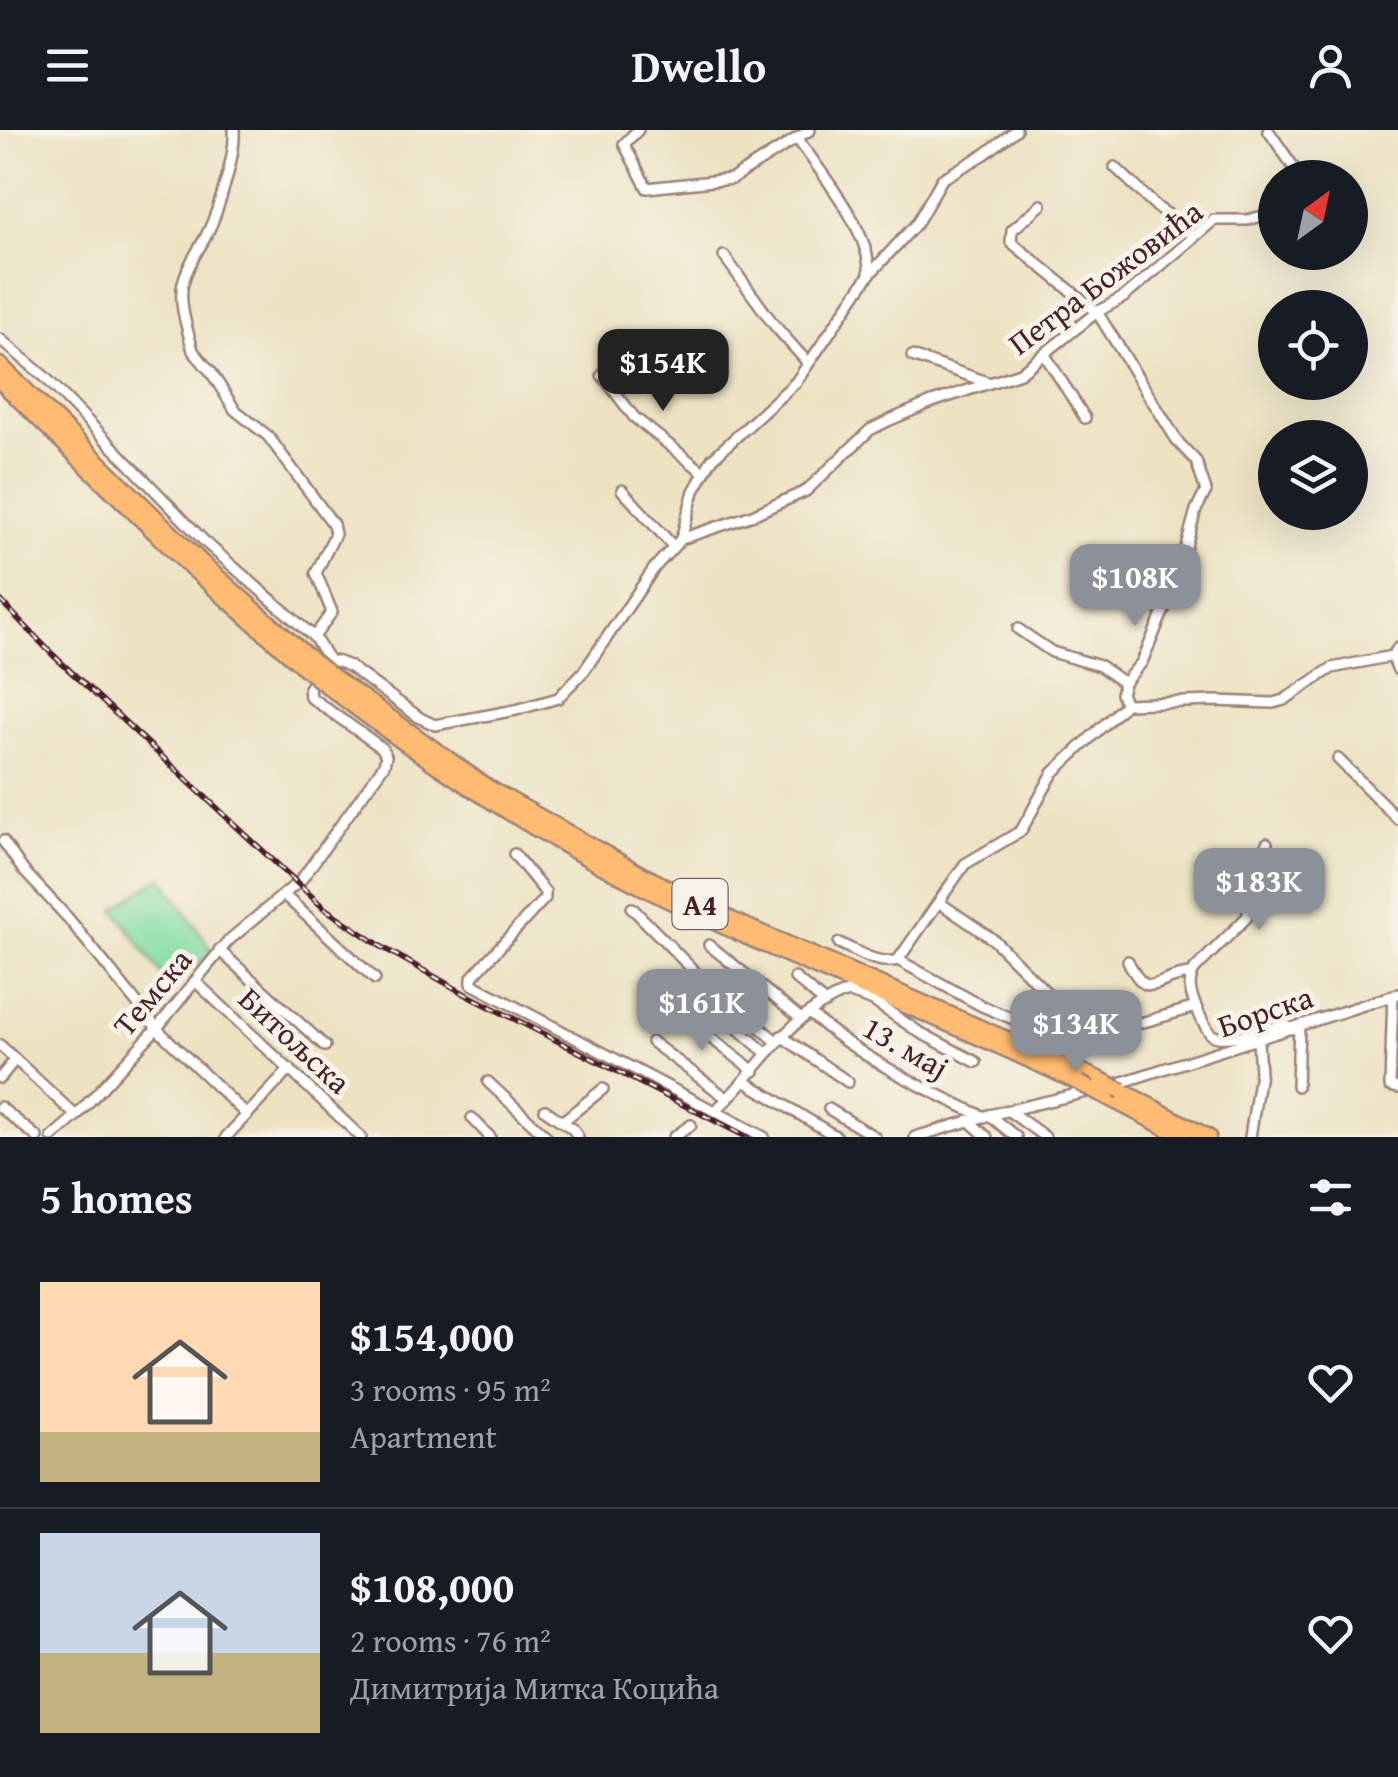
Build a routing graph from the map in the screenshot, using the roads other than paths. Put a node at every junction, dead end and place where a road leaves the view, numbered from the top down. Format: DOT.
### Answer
graph roads {
  1 [pos="234,130"];
  2 [pos="638,130"];
  3 [pos="810,130"];
  4 [pos="1016,130"];
  5 [pos="1268,130"];
  6 [pos="797,138"];
  7 [pos="1289,160"];
  8 [pos="1116,168"];
  9 [pos="1041,204"];
  10 [pos="1258,217"];
  11 [pos="1193,237"];
  12 [pos="724,256"];
  13 [pos="869,275"];
  14 [pos="1097,312"];
  15 [pos="0,338"];
  16 [pos="1045,355"];
  17 [pos="912,356"];
  18 [pos="808,363"];
  19 [pos="0,366"];
  20 [pos="602,375"];
  21 [pos="0,381"];
  22 [pos="990,383"];
  23 [pos="1085,418"];
  24 [pos="703,472"];
  25 [pos="622,490"];
  26 [pos="677,542"];
  27 [pos="1018,628"];
  28 [pos="314,637"];
  29 [pos="1395,652"];
  30 [pos="303,659"];
  31 [pos="1398,670"];
  32 [pos="326,672"];
  33 [pos="1124,683"];
  34 [pos="1126,704"];
  35 [pos="1338,759"];
  36 [pos="1398,818"];
  37 [pos="4,840"];
  38 [pos="1267,843"];
  39 [pos="514,854"];
  40 [pos="284,895"];
  41 [pos="940,903"];
  42 [pos="632,908"];
  43 [pos="839,943"];
  44 [pos="709,945"];
  45 [pos="219,950"];
  46 [pos="898,960"];
  47 [pos="1128,961"];
  48 [pos="1191,974"];
  49 [pos="795,978"];
  50 [pos="374,979"];
  51 [pos="195,981"];
  52 [pos="1395,994"];
  53 [pos="1056,1002"];
  54 [pos="824,1003"];
  55 [pos="1196,1007"];
  56 [pos="673,1008"];
  57 [pos="720,1014"];
  58 [pos="804,1015"];
  59 [pos="157,1028"];
  60 [pos="1295,1028"];
  61 [pos="779,1039"];
  62 [pos="1258,1040"];
  63 [pos="652,1042"];
  64 [pos="0,1045"];
  65 [pos="325,1046"];
  66 [pos="766,1053"];
  67 [pos="14,1061"];
  68 [pos="976,1062"];
  69 [pos="290,1069"];
  70 [pos="754,1070"];
  71 [pos="0,1078"];
  72 [pos="488,1082"];
  73 [pos="746,1082"];
  74 [pos="848,1082"];
  75 [pos="1297,1086"];
  76 [pos="1398,1088"];
  77 [pos="603,1090"];
  78 [pos="728,1100"];
  79 [pos="0,1107"];
  80 [pos="828,1109"];
  81 [pos="545,1110"];
  82 [pos="715,1111"];
  83 [pos="1008,1111"];
  84 [pos="247,1115"];
  85 [pos="76,1116"];
  86 [pos="986,1116"];
  87 [pos="472,1118"];
  88 [pos="968,1120"];
  89 [pos="563,1121"];
  90 [pos="691,1125"];
  91 [pos="935,1134"];
  92 [pos="356,1136"];
  93 [pos="37,1137"];
  94 [pos="52,1137"];
  95 [pos="226,1137"];
  96 [pos="490,1137"];
  97 [pos="547,1137"];
  98 [pos="578,1137"];
  99 [pos="674,1137"];
  100 [pos="764,1137"];
  101 [pos="838,1137"];
  102 [pos="875,1137"];
  103 [pos="916,1137"];
  104 [pos="987,1137"];
  105 [pos="1016,1137"];
  106 [pos="1045,1137"];
  107 [pos="1184,1137"];
  108 [pos="1208,1137"];
  109 [pos="1250,1137"];
  1 -- 28 [label="street"];
  2 -- 6 [label="street"];
  3 -- 6 [label="street"];
  4 -- 13 [label="street"];
  5 -- 7 [label="street"];
  6 -- 13 [label="street"];
  8 -- 11 [label="street"];
  9 -- 14 [label="street"];
  10 -- 11 [label="street, Петра Божовића"];
  11 -- 14 [label="street, Петра Божовића"];
  12 -- 18 [label="street"];
  13 -- 18 [label="street"];
  14 -- 16 [label="street, Петра Божовића"];
  14 -- 33 [label="street"];
  15 -- 28 [label="street"];
  16 -- 22 [label="street, Петра Божовића"];
  16 -- 23 [label="street"];
  17 -- 22 [label="street"];
  18 -- 24 [label="street"];
  19 -- 30 [label="highway, A4"];
  20 -- 24 [label="street"];
  21 -- 30 [label="highway, A4"];
  22 -- 26 [label="street, Петра Божовића"];
  24 -- 26 [label="street"];
  25 -- 26 [label="street"];
  26 -- 32 [label="street"];
  27 -- 33 [label="street"];
  28 -- 32 [label="street"];
  29 -- 31 [label="street"];
  29 -- 34 [label="street"];
  30 -- 32 [label="highway, A4, bridge"];
  32 -- 40 [label="street, Темска"];
  32 -- 107 [label="highway, A4, bridge"];
  32 -- 108 [label="highway, A4, bridge"];
  33 -- 34 [label="street"];
  34 -- 41 [label="street"];
  35 -- 36 [label="street"];
  37 -- 59 [label="street"];
  38 -- 48 [label="street"];
  39 -- 82 [label="street"];
  40 -- 45 [label="street, Темска"];
  40 -- 50 [label="street"];
  41 -- 46 [label="street"];
  41 -- 53 [label="street"];
  42 -- 61 [label="street"];
  43 -- 46 [label="street"];
  44 -- 58 [label="street, 13. мај"];
  45 -- 51 [label="street, Темска"];
  45 -- 65 [label="street"];
  46 -- 55 [label="street"];
  47 -- 48 [label="street"];
  48 -- 55 [label="street"];
  49 -- 54 [label="street"];
  51 -- 59 [label="street, Темска"];
  51 -- 69 [label="street, Битољска"];
  52 -- 60 [label="street, Борска"];
  52 -- 76 [label="street"];
  54 -- 58 [label="street"];
  54 -- 68 [label="street"];
  55 -- 60 [label="street"];
  56 -- 70 [label="street"];
  57 -- 66 [label="street"];
  58 -- 61 [label="street"];
  58 -- 86 [label="street, 13. мај"];
  59 -- 84 [label="street"];
  59 -- 85 [label="street, Темска"];
  60 -- 62 [label="street, Борска"];
  60 -- 75 [label="street"];
  61 -- 66 [label="street"];
  61 -- 74 [label="street"];
  62 -- 83 [label="street, Борска"];
  62 -- 109 [label="street"];
  63 -- 78 [label="street"];
  64 -- 67 [label="street"];
  66 -- 70 [label="street"];
  67 -- 71 [label="street"];
  67 -- 85 [label="street"];
  69 -- 84 [label="street"];
  69 -- 92 [label="street, Битољска"];
  70 -- 73 [label="street"];
  72 -- 97 [label="street"];
  73 -- 78 [label="street"];
  73 -- 101 [label="street"];
  77 -- 89 [label="street"];
  78 -- 82 [label="street"];
  79 -- 93 [label="street"];
  80 -- 102 [label="street"];
  81 -- 89 [label="street"];
  82 -- 100 [label="street"];
  83 -- 86 [label="street, Борска"];
  83 -- 106 [label="street"];
  84 -- 95 [label="street"];
  85 -- 94 [label="street, Темска"];
  86 -- 88 [label="street, Борска"];
  86 -- 105 [label="street, 13. мај"];
  87 -- 96 [label="street"];
  88 -- 91 [label="street, Борска"];
  88 -- 104 [label="street"];
  89 -- 98 [label="street"];
  90 -- 99 [label="street"];
  91 -- 103 [label="street, Борска"];
}
